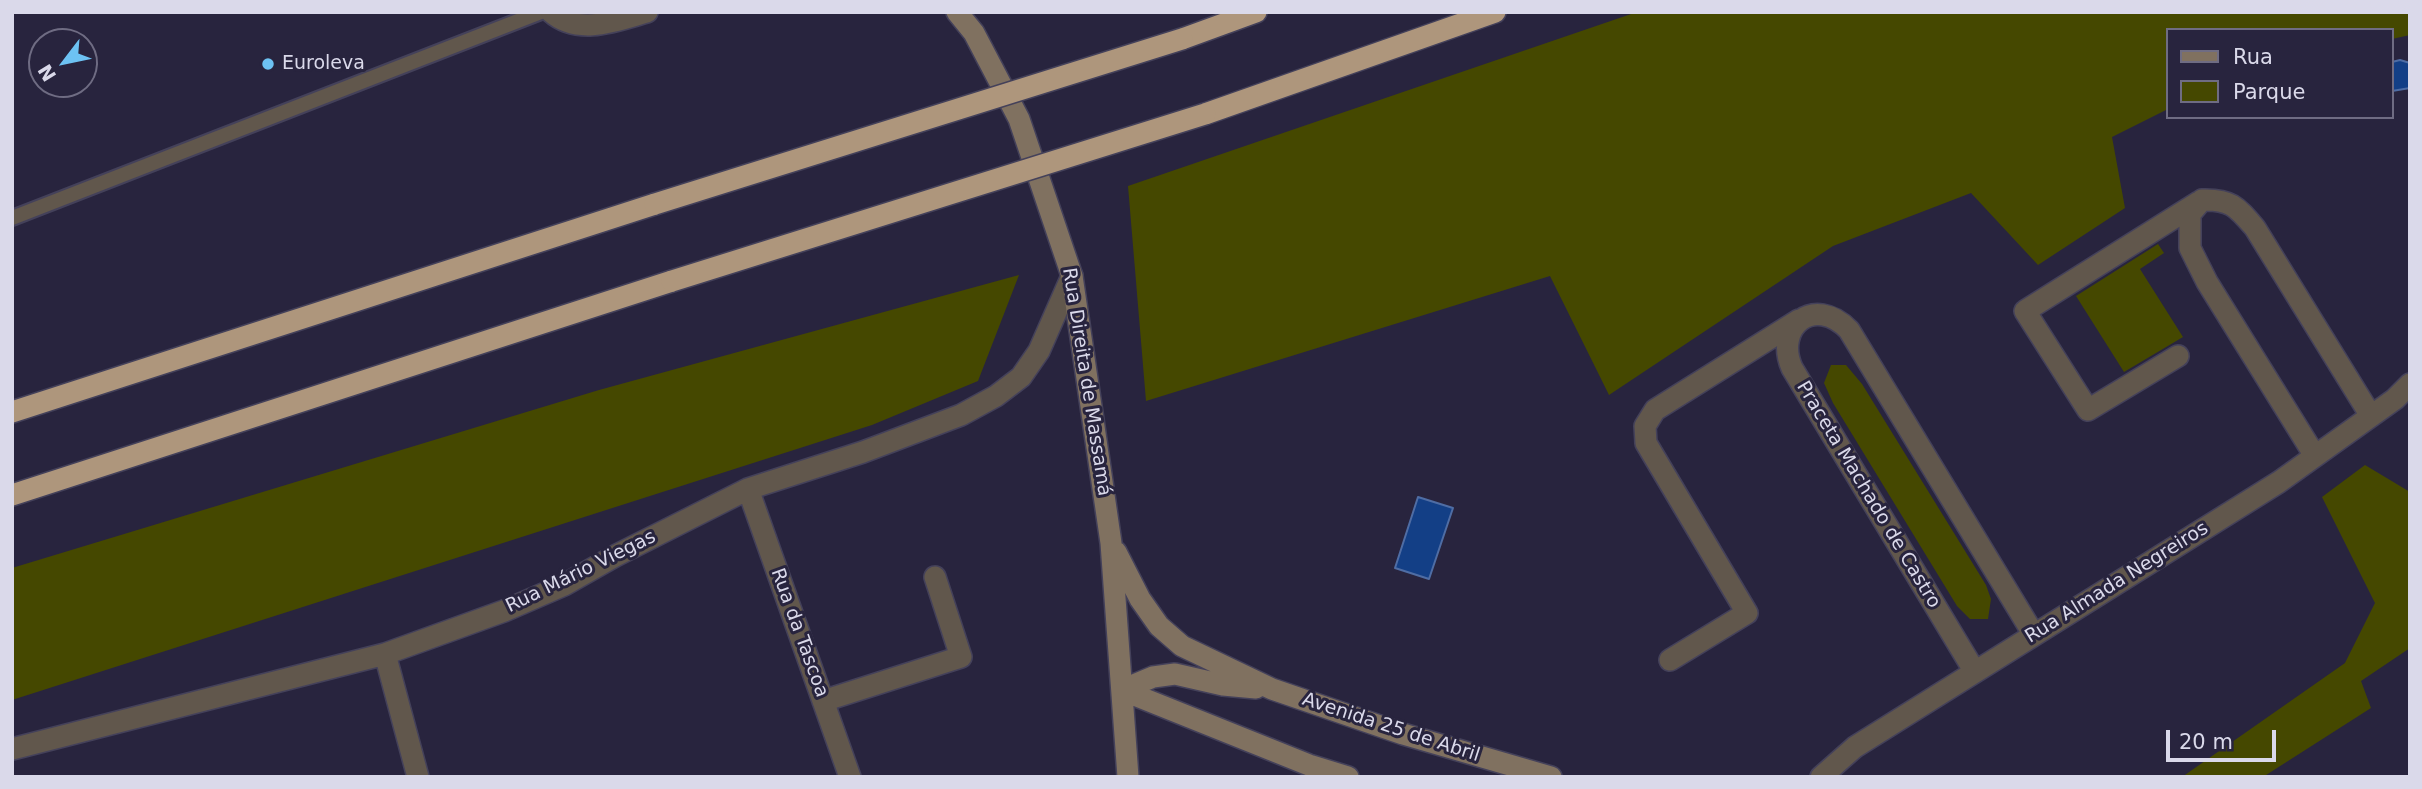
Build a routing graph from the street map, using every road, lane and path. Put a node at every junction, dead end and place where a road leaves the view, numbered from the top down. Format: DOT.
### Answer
graph roads {
  1 [pos="541,12"];
  2 [pos="551,12"];
  3 [pos="647,12"];
  4 [pos="957,12"];
  5 [pos="1256,12"];
  6 [pos="1496,12"];
  7 [pos="2202,200"];
  8 [pos="12,218"];
  9 [pos="1072,276"];
  10 [pos="1804,317"];
  11 [pos="2178,356"];
  12 [pos="2410,384"];
  13 [pos="12,412"];
  14 [pos="2371,416"];
  15 [pos="2315,456"];
  16 [pos="748,489"];
  17 [pos="12,495"];
  18 [pos="1111,543"];
  19 [pos="935,577"];
  20 [pos="2034,635"];
  21 [pos="385,654"];
  22 [pos="1670,660"];
  23 [pos="1975,672"];
  24 [pos="1122,690"];
  25 [pos="1272,690"];
  26 [pos="823,701"];
  27 [pos="12,749"];
  28 [pos="418,777"];
  29 [pos="850,777"];
  30 [pos="1128,777"];
  31 [pos="1348,777"];
  32 [pos="1551,777"];
  33 [pos="1821,777"];
  1 -- 8 [label="lane"];
  2 -- 3 [label="street"];
  4 -- 9 [label="main road, Rua Direita de Massamá"];
  5 -- 13 [label="highway, bridge"];
  6 -- 17 [label="highway, bridge"];
  7 -- 11 [label="street"];
  7 -- 14 [label="street"];
  7 -- 15 [label="street"];
  9 -- 16 [label="street, Rua Mário Viegas"];
  9 -- 18 [label="main road, Rua Direita de Massamá"];
  10 -- 20 [label="street"];
  10 -- 22 [label="street"];
  10 -- 23 [label="street, Praceta Machado de Castro"];
  12 -- 14 [label="street, Rua Almada Negreiros"];
  14 -- 15 [label="street, Rua Almada Negreiros"];
  15 -- 20 [label="street, Rua Almada Negreiros"];
  16 -- 21 [label="street, Rua Mário Viegas"];
  16 -- 26 [label="street, Rua da Tascoa"];
  18 -- 24 [label="main road, Rua Direita de Massamá"];
  18 -- 25 [label="main road, Avenida 25 de Abril"];
  19 -- 26 [label="street"];
  20 -- 23 [label="street, Rua Almada Negreiros"];
  21 -- 27 [label="street, Rua Mário Viegas"];
  21 -- 28 [label="street"];
  23 -- 33 [label="street, Rua Almada Negreiros"];
  24 -- 25 [label="main road, Avenida 25 de Abril"];
  24 -- 30 [label="main road, Rua Direita de Massamá"];
  24 -- 31 [label="main road"];
  25 -- 32 [label="main road, Avenida 25 de Abril"];
  26 -- 29 [label="street, Rua da Tascoa"];
}
